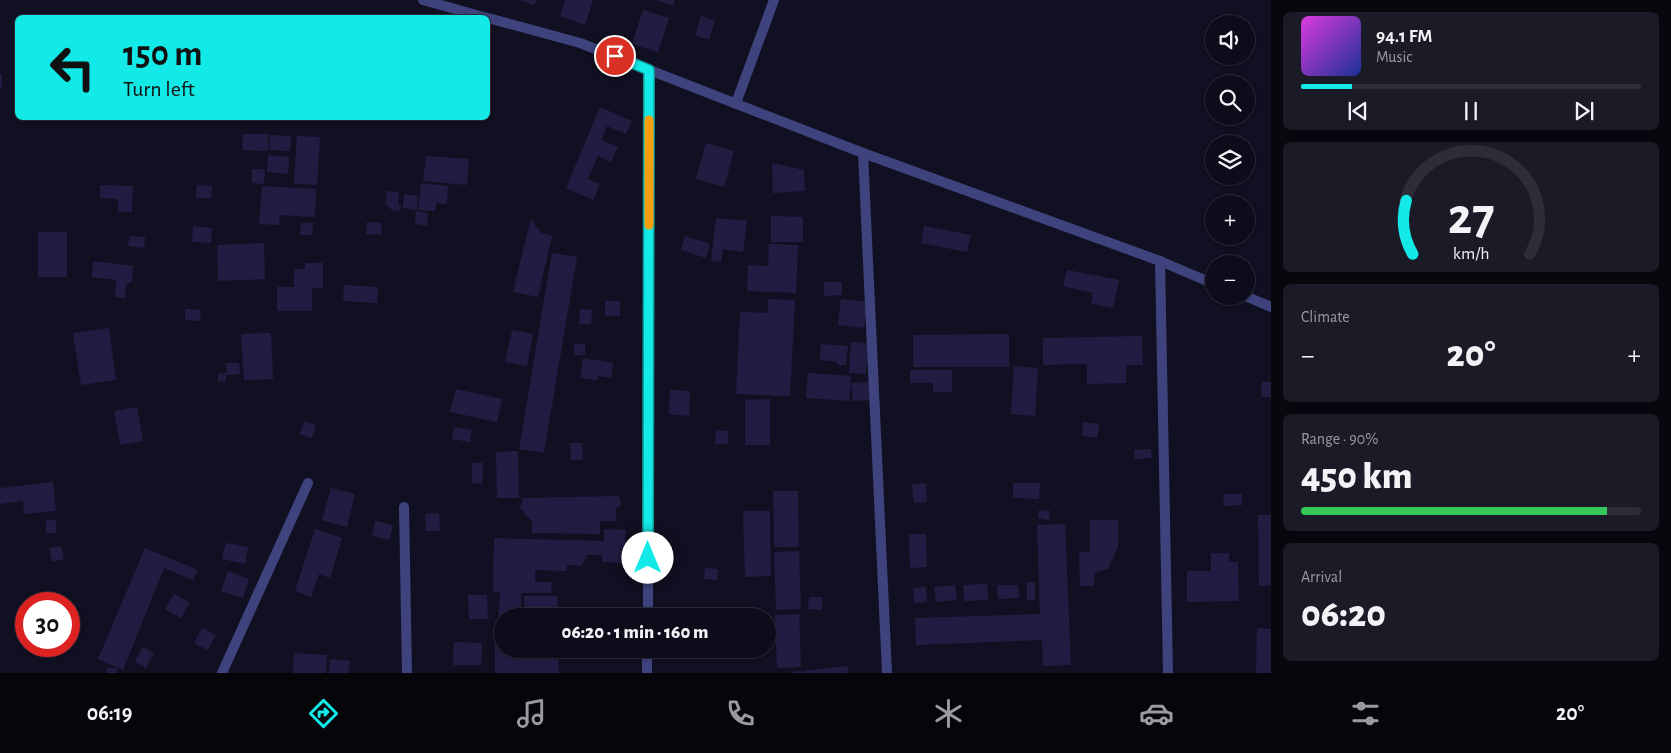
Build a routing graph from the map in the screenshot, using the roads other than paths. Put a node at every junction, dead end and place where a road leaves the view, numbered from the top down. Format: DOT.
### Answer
graph roads {
  1 [pos="423,0"];
  2 [pos="774,0"];
  3 [pos="476,15"];
  4 [pos="490,19"];
  5 [pos="649,70"];
  6 [pos="736,103"];
  7 [pos="863,153"];
  8 [pos="1160,261"];
  9 [pos="1205,280"];
  10 [pos="1255,300"];
  11 [pos="1271,307"];
  12 [pos="308,483"];
  13 [pos="404,507"];
  14 [pos="648,608"];
  15 [pos="647,658"];
  16 [pos="222,673"];
  17 [pos="408,673"];
  18 [pos="647,673"];
  19 [pos="887,673"];
  20 [pos="1168,673"];
  1 -- 3 [label="street"];
  2 -- 6 [label="street"];
  4 -- 5 [label="street"];
  5 -- 6 [label="street"];
  5 -- 14 [label="street"];
  6 -- 7 [label="street"];
  7 -- 8 [label="street"];
  7 -- 19 [label="street"];
  8 -- 9 [label="street"];
  8 -- 20 [label="street"];
  10 -- 11 [label="street"];
  12 -- 16 [label="street"];
  13 -- 17 [label="street"];
  15 -- 18 [label="street"];
}
